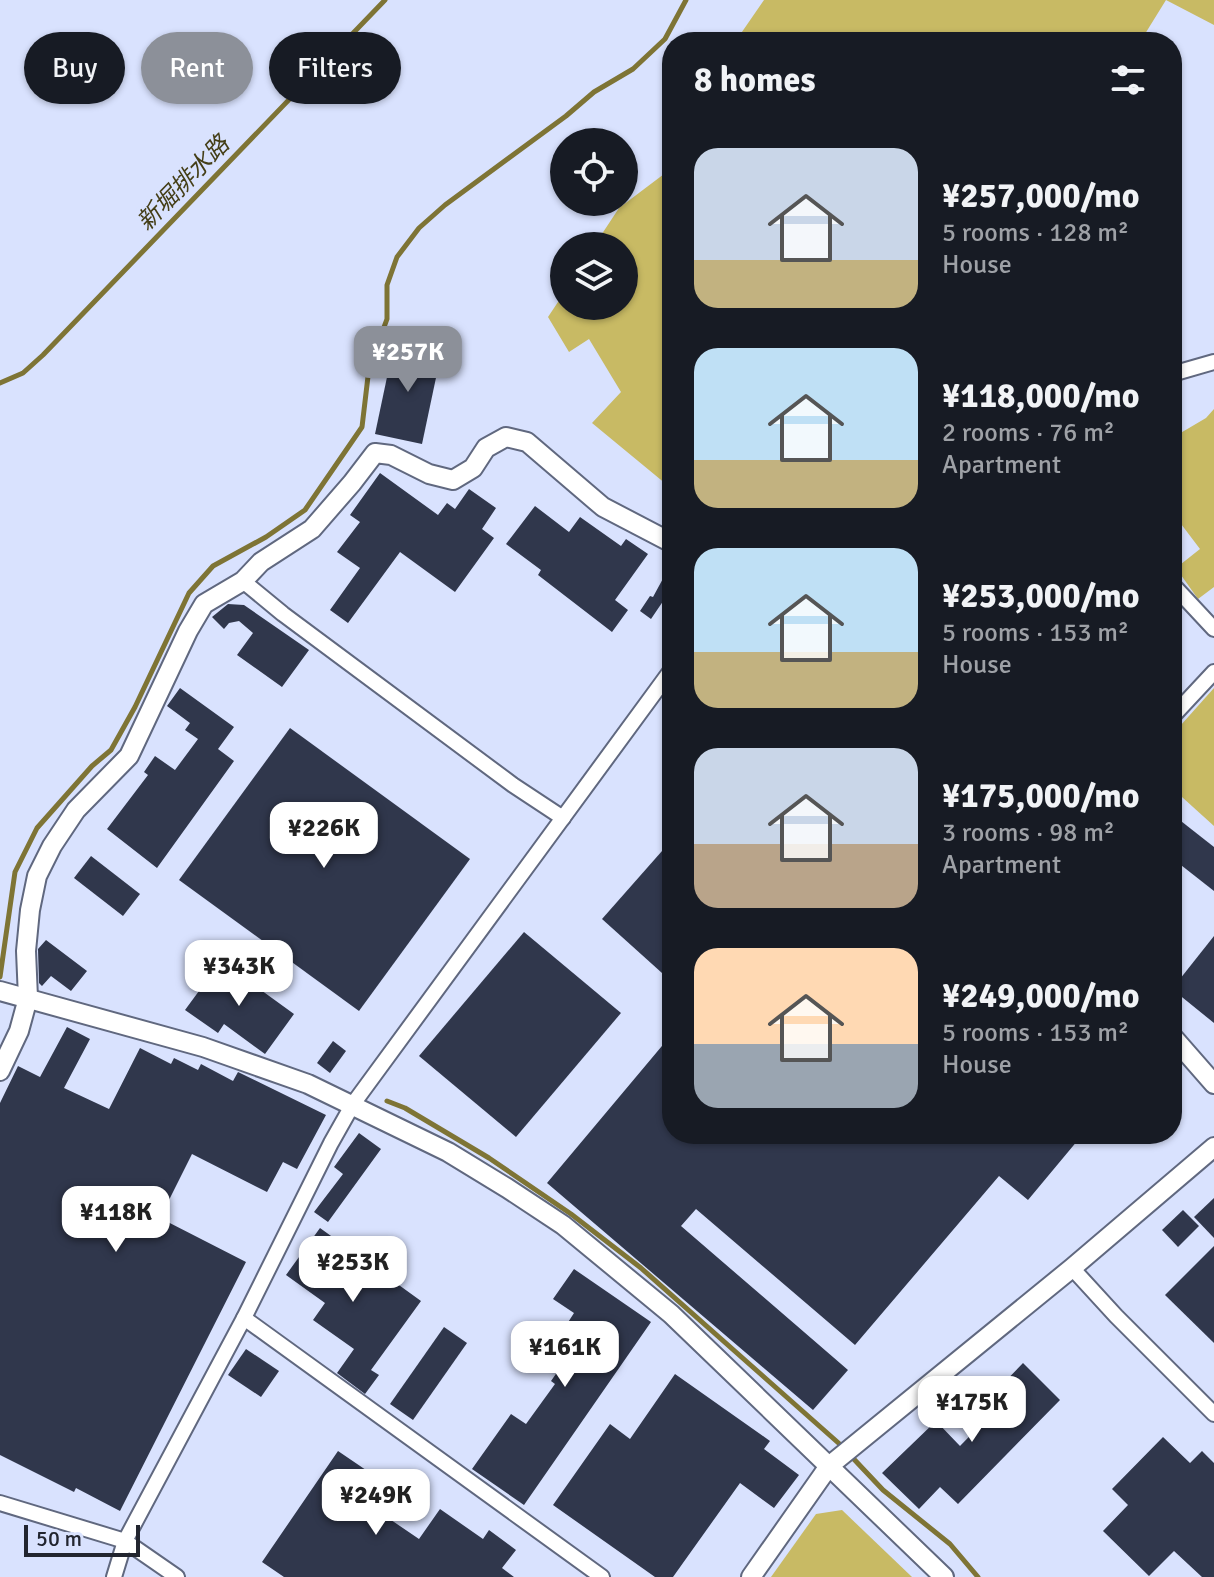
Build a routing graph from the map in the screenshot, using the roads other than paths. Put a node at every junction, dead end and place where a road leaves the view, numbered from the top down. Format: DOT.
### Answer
graph roads {
  1 [pos="1214,362"];
  2 [pos="1182,371"];
  3 [pos="662,538"];
  4 [pos="243,581"];
  5 [pos="1182,595"];
  6 [pos="1214,629"];
  7 [pos="1214,672"];
  8 [pos="662,683"];
  9 [pos="1182,706"];
  10 [pos="563,818"];
  11 [pos="0,991"];
  12 [pos="28,998"];
  13 [pos="1182,1047"];
  14 [pos="0,1071"];
  15 [pos="1214,1084"];
  16 [pos="353,1104"];
  17 [pos="1214,1147"];
  18 [pos="1072,1268"];
  19 [pos="244,1318"];
  20 [pos="1214,1414"];
  21 [pos="829,1466"];
  22 [pos="0,1503"];
  23 [pos="125,1541"];
  24 [pos="114,1577"];
  25 [pos="177,1577"];
  26 [pos="602,1577"];
  27 [pos="751,1577"];
  28 [pos="944,1577"];
  1 -- 2 [label="street"];
  3 -- 4 [label="street"];
  4 -- 10 [label="street"];
  4 -- 12 [label="street"];
  5 -- 6 [label="street"];
  7 -- 9 [label="street"];
  8 -- 10 [label="street"];
  10 -- 16 [label="street"];
  11 -- 12 [label="street"];
  12 -- 14 [label="street"];
  12 -- 16 [label="street"];
  13 -- 15 [label="street"];
  16 -- 19 [label="street"];
  16 -- 21 [label="street"];
  17 -- 18 [label="street"];
  18 -- 20 [label="street"];
  18 -- 21 [label="street"];
  19 -- 23 [label="street"];
  19 -- 26 [label="street"];
  21 -- 27 [label="street"];
  21 -- 28 [label="street"];
  22 -- 23 [label="street"];
  23 -- 24 [label="street"];
  23 -- 25 [label="street"];
}
